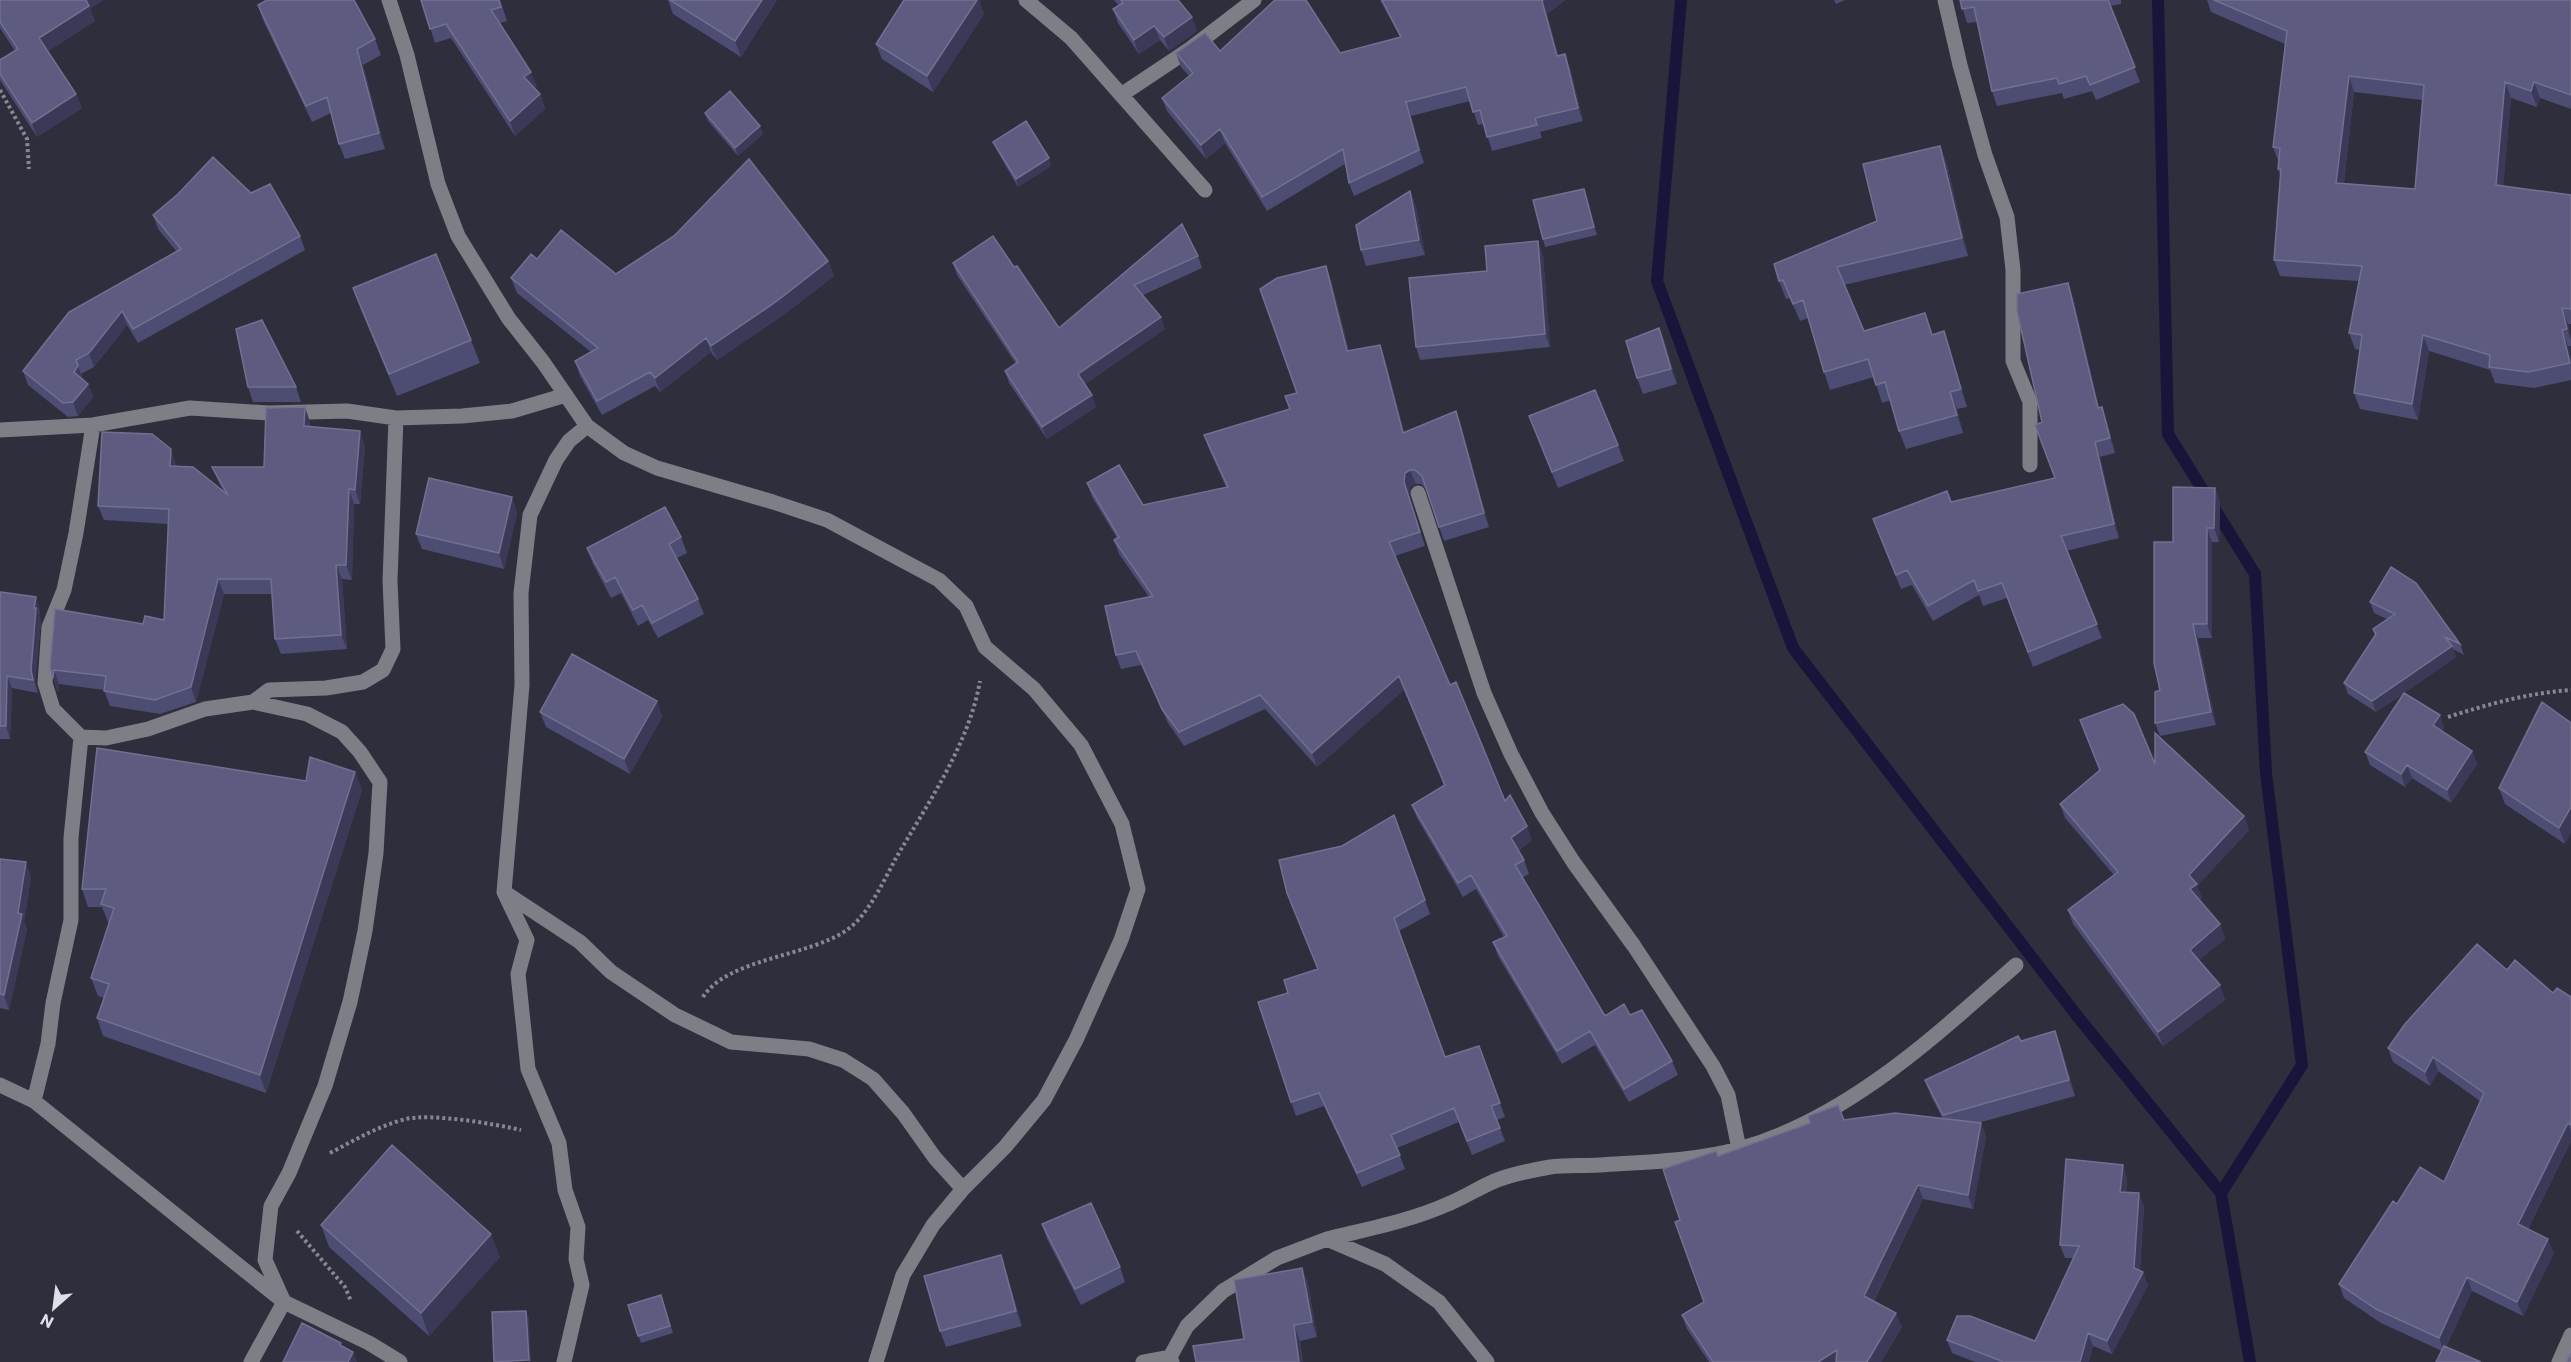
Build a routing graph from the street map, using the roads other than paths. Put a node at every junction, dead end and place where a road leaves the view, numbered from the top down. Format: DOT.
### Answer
graph roads {
  1 [pos="389,0"];
  2 [pos="1026,0"];
  3 [pos="1254,0"];
  4 [pos="1945,0"];
  5 [pos="1120,95"];
  6 [pos="1205,190"];
  7 [pos="566,395"];
  8 [pos="396,418"];
  9 [pos="93,425"];
  10 [pos="587,426"];
  11 [pos="0,430"];
  12 [pos="2030,465"];
  13 [pos="1418,492"];
  14 [pos="253,702"];
  15 [pos="81,737"];
  16 [pos="504,892"];
  17 [pos="2016,965"];
  18 [pos="0,1085"];
  19 [pos="34,1101"];
  20 [pos="1739,1149"];
  21 [pos="963,1189"];
  22 [pos="1326,1239"];
  23 [pos="284,1302"];
  24 [pos="2571,1335"];
  25 [pos="1171,1359"];
  26 [pos="251,1362"];
  27 [pos="400,1362"];
  28 [pos="564,1362"];
  29 [pos="876,1362"];
  30 [pos="1143,1362"];
  31 [pos="1487,1362"];
  32 [pos="2559,1362"];
  1 -- 7 [label="street"];
  2 -- 5 [label="street"];
  3 -- 5 [label="street"];
  4 -- 12 [label="street"];
  5 -- 6 [label="street"];
  7 -- 8 [label="street"];
  7 -- 10 [label="street"];
  8 -- 9 [label="street"];
  8 -- 14 [label="street"];
  9 -- 11 [label="street"];
  9 -- 15 [label="street"];
  10 -- 16 [label="street"];
  10 -- 21 [label="street"];
  13 -- 20 [label="street"];
  14 -- 15 [label="street"];
  14 -- 23 [label="street"];
  15 -- 19 [label="street"];
  16 -- 21 [label="street"];
  16 -- 28 [label="street"];
  17 -- 20 [label="street"];
  18 -- 19 [label="street"];
  19 -- 23 [label="street"];
  20 -- 22 [label="street"];
  21 -- 29 [label="street"];
  22 -- 25 [label="street"];
  22 -- 31 [label="street"];
  23 -- 26 [label="street"];
  23 -- 27 [label="street"];
  24 -- 32 [label="street"];
  25 -- 30 [label="street"];
}
